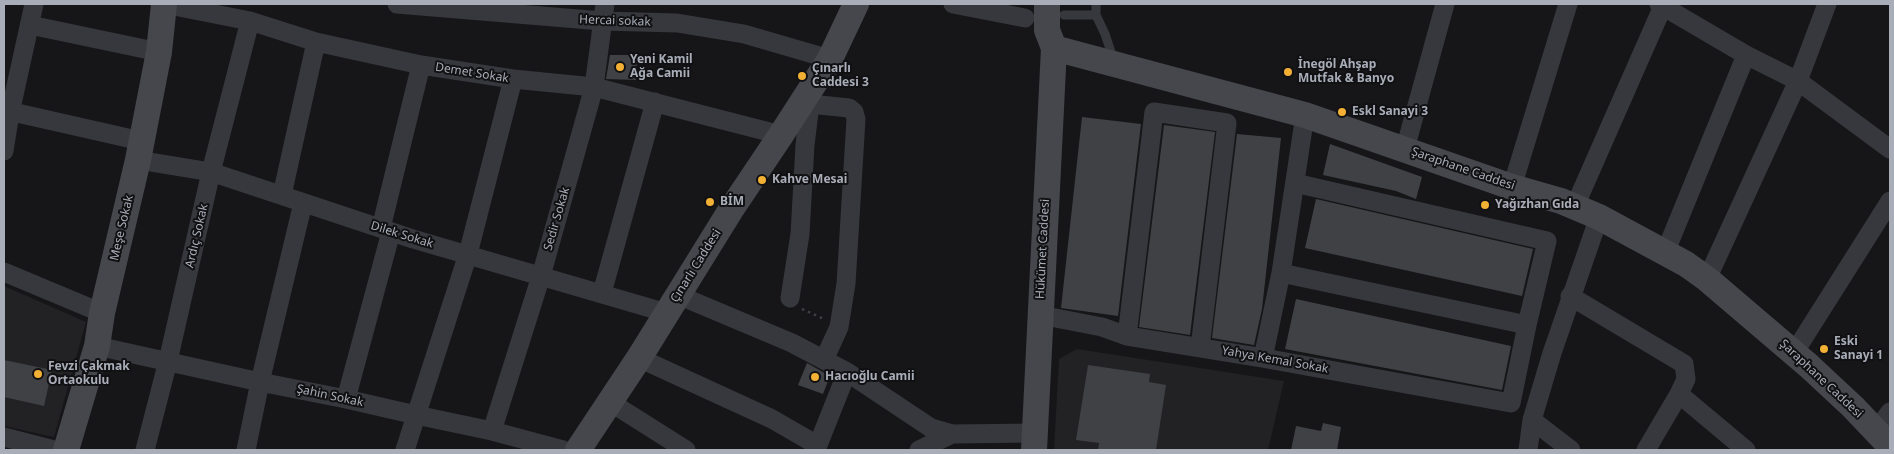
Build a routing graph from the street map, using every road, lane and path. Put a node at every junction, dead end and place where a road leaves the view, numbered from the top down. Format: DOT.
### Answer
graph roads {
  1 [pos="34,4"];
  2 [pos="164,4"];
  3 [pos="397,4"];
  4 [pos="856,4"];
  5 [pos="953,4"];
  6 [pos="1096,4"];
  7 [pos="1445,4"];
  8 [pos="1568,4"];
  9 [pos="1827,4"];
  10 [pos="1661,5"];
  11 [pos="1058,7"];
  12 [pos="523,9"];
  13 [pos="603,12"];
  14 [pos="1096,16"];
  15 [pos="1025,18"];
  16 [pos="250,22"];
  17 [pos="30,25"];
  18 [pos="316,42"];
  19 [pos="1054,48"];
  20 [pos="159,52"];
  21 [pos="1746,55"];
  22 [pos="830,59"];
  23 [pos="1114,64"];
  24 [pos="421,65"];
  25 [pos="513,79"];
  26 [pos="1798,81"];
  27 [pos="594,87"];
  28 [pos="808,101"];
  29 [pos="655,102"];
  30 [pos="7,112"];
  31 [pos="1305,115"];
  32 [pos="781,135"];
  33 [pos="1405,149"];
  34 [pos="1890,149"];
  35 [pos="4,151"];
  36 [pos="139,151"];
  37 [pos="211,172"];
  38 [pos="1295,183"];
  39 [pos="1512,187"];
  40 [pos="282,196"];
  41 [pos="1890,201"];
  42 [pos="303,203"];
  43 [pos="1575,206"];
  44 [pos="1599,217"];
  45 [pos="386,230"];
  46 [pos="1665,253"];
  47 [pos="468,254"];
  48 [pos="4,272"];
  49 [pos="1281,273"];
  50 [pos="541,276"];
  51 [pos="1707,279"];
  52 [pos="602,293"];
  53 [pos="1570,296"];
  54 [pos="790,298"];
  55 [pos="673,304"];
  56 [pos="102,314"];
  57 [pos="1040,315"];
  58 [pos="1526,325"];
  59 [pos="839,327"];
  60 [pos="1127,336"];
  61 [pos="97,346"];
  62 [pos="1200,348"];
  63 [pos="1794,353"];
  64 [pos="639,358"];
  65 [pos="1263,358"];
  66 [pos="824,360"];
  67 [pos="168,361"];
  68 [pos="847,372"];
  69 [pos="260,382"];
  70 [pos="1679,394"];
  71 [pos="346,399"];
  72 [pos="610,402"];
  73 [pos="416,415"];
  74 [pos="1532,420"];
  75 [pos="492,431"];
  76 [pos="952,434"];
  77 [pos="1884,436"];
  78 [pos="4,437"];
  79 [pos="1034,442"];
  80 [pos="816,448"];
  81 [pos="54,450"];
  82 [pos="66,450"];
  83 [pos="145,450"];
  84 [pos="246,450"];
  85 [pos="405,450"];
  86 [pos="563,450"];
  87 [pos="578,450"];
  88 [pos="686,450"];
  89 [pos="919,450"];
  90 [pos="1528,450"];
  91 [pos="1571,450"];
  92 [pos="1646,450"];
  93 [pos="1746,450"];
  1 -- 17 [label="street"];
  2 -- 16 [label="street, Demet Sokak"];
  2 -- 20 [label="street, Meşe Sokak"];
  3 -- 12 [label="street, Hercai sokak"];
  4 -- 22 [label="street, Çınarlı Caddesi"];
  5 -- 15 [label="street"];
  6 -- 14 [label="lane"];
  7 -- 33 [label="street"];
  8 -- 39 [label="street"];
  9 -- 26 [label="street"];
  10 -- 21 [label="street"];
  10 -- 43 [label="street"];
  11 -- 14 [label="lane"];
  11 -- 19 [label="street, Hükümet Caddesi"];
  12 -- 13 [label="street, Hercai sokak"];
  13 -- 22 [label="street, Hercai sokak"];
  13 -- 27 [label="street, Sedir Sokak"];
  14 -- 23 [label="lane"];
  16 -- 18 [label="street, Demet Sokak"];
  16 -- 37 [label="street, Ardıç Sokak"];
  17 -- 20 [label="street"];
  17 -- 30 [label="street"];
  18 -- 24 [label="street, Demet Sokak"];
  18 -- 40 [label="street"];
  19 -- 23 [label="street, Şaraphane Caddesi"];
  19 -- 57 [label="street, Hükümet Caddesi"];
  20 -- 36 [label="street, Meşe Sokak"];
  21 -- 26 [label="street"];
  21 -- 46 [label="street"];
  22 -- 28 [label="street, Çınarlı Caddesi"];
  23 -- 31 [label="street, Şaraphane Caddesi"];
  24 -- 25 [label="street, Demet Sokak"];
  24 -- 45 [label="street"];
  25 -- 27 [label="street, Demet Sokak"];
  25 -- 47 [label="street"];
  26 -- 34 [label="street"];
  26 -- 51 [label="street"];
  27 -- 29 [label="street, Demet Sokak"];
  27 -- 50 [label="street, Sedir Sokak"];
  28 -- 32 [label="street, Çınarlı Caddesi"];
  28 -- 54 [label="street"];
  28 -- 59 [label="street"];
  29 -- 32 [label="street, Demet Sokak"];
  29 -- 52 [label="street"];
  30 -- 35 [label="street"];
  30 -- 36 [label="street, Dilek Sokak"];
  31 -- 33 [label="street, Şaraphane Caddesi"];
  31 -- 38 [label="street"];
  32 -- 55 [label="street, Çınarlı Caddesi"];
  33 -- 39 [label="street, Şaraphane Caddesi"];
  36 -- 37 [label="street, Dilek Sokak"];
  36 -- 56 [label="street, Meşe Sokak"];
  37 -- 40 [label="street, Dilek Sokak"];
  37 -- 67 [label="street, Ardıç Sokak"];
  38 -- 49 [label="street"];
  38 -- 58 [label="street"];
  39 -- 43 [label="street, Şaraphane Caddesi"];
  40 -- 42 [label="street, Dilek Sokak"];
  41 -- 63 [label="street"];
  42 -- 45 [label="street, Dilek Sokak"];
  42 -- 69 [label="street"];
  43 -- 44 [label="street, Şaraphane Caddesi"];
  44 -- 46 [label="street, Şaraphane Caddesi"];
  44 -- 53 [label="street"];
  45 -- 47 [label="street, Dilek Sokak"];
  45 -- 71 [label="street"];
  46 -- 51 [label="street, Şaraphane Caddesi"];
  47 -- 50 [label="street, Dilek Sokak"];
  47 -- 73 [label="street"];
  48 -- 56 [label="street"];
  49 -- 58 [label="street"];
  49 -- 65 [label="street"];
  50 -- 52 [label="street, Dilek Sokak"];
  50 -- 75 [label="street, Sedir Sokak"];
  51 -- 63 [label="street, Şaraphane Caddesi"];
  52 -- 55 [label="street, Dilek Sokak"];
  53 -- 70 [label="street"];
  53 -- 74 [label="street"];
  54 -- 59 [label="path"];
  55 -- 64 [label="street, Çınarlı Caddesi"];
  55 -- 66 [label="street, Dilek Sokak"];
  56 -- 61 [label="street, Meşe Sokak"];
  57 -- 60 [label="street, Yahya Kemal Sokak"];
  57 -- 79 [label="street, Hükümet Caddesi"];
  58 -- 65 [label="street, Yahya Kemal Sokak"];
  59 -- 66 [label="street"];
  60 -- 62 [label="street, Yahya Kemal Sokak"];
  60 -- 62 [label="street"];
  61 -- 67 [label="street, Şahin Sokak"];
  61 -- 82 [label="street, Meşe Sokak"];
  62 -- 65 [label="street, Yahya Kemal Sokak"];
  63 -- 77 [label="street, Şaraphane Caddesi"];
  64 -- 72 [label="street, Çınarlı Caddesi"];
  64 -- 80 [label="street"];
  66 -- 68 [label="street, Dilek Sokak"];
  67 -- 69 [label="street, Şahin Sokak"];
  67 -- 83 [label="street, Ardıç Sokak"];
  68 -- 76 [label="street, Dilek Sokak"];
  68 -- 80 [label="street"];
  69 -- 71 [label="street, Şahin Sokak"];
  69 -- 84 [label="street"];
  70 -- 92 [label="street"];
  70 -- 93 [label="street"];
  71 -- 73 [label="street, Şahin Sokak"];
  72 -- 87 [label="street, Çınarlı Caddesi"];
  72 -- 88 [label="street"];
  73 -- 75 [label="street, Şahin Sokak"];
  73 -- 85 [label="street"];
  74 -- 90 [label="street"];
  74 -- 91 [label="street"];
  75 -- 86 [label="street, Şahin Sokak"];
  76 -- 79 [label="street"];
  76 -- 89 [label="street"];
  78 -- 81 [label="street"];
}
